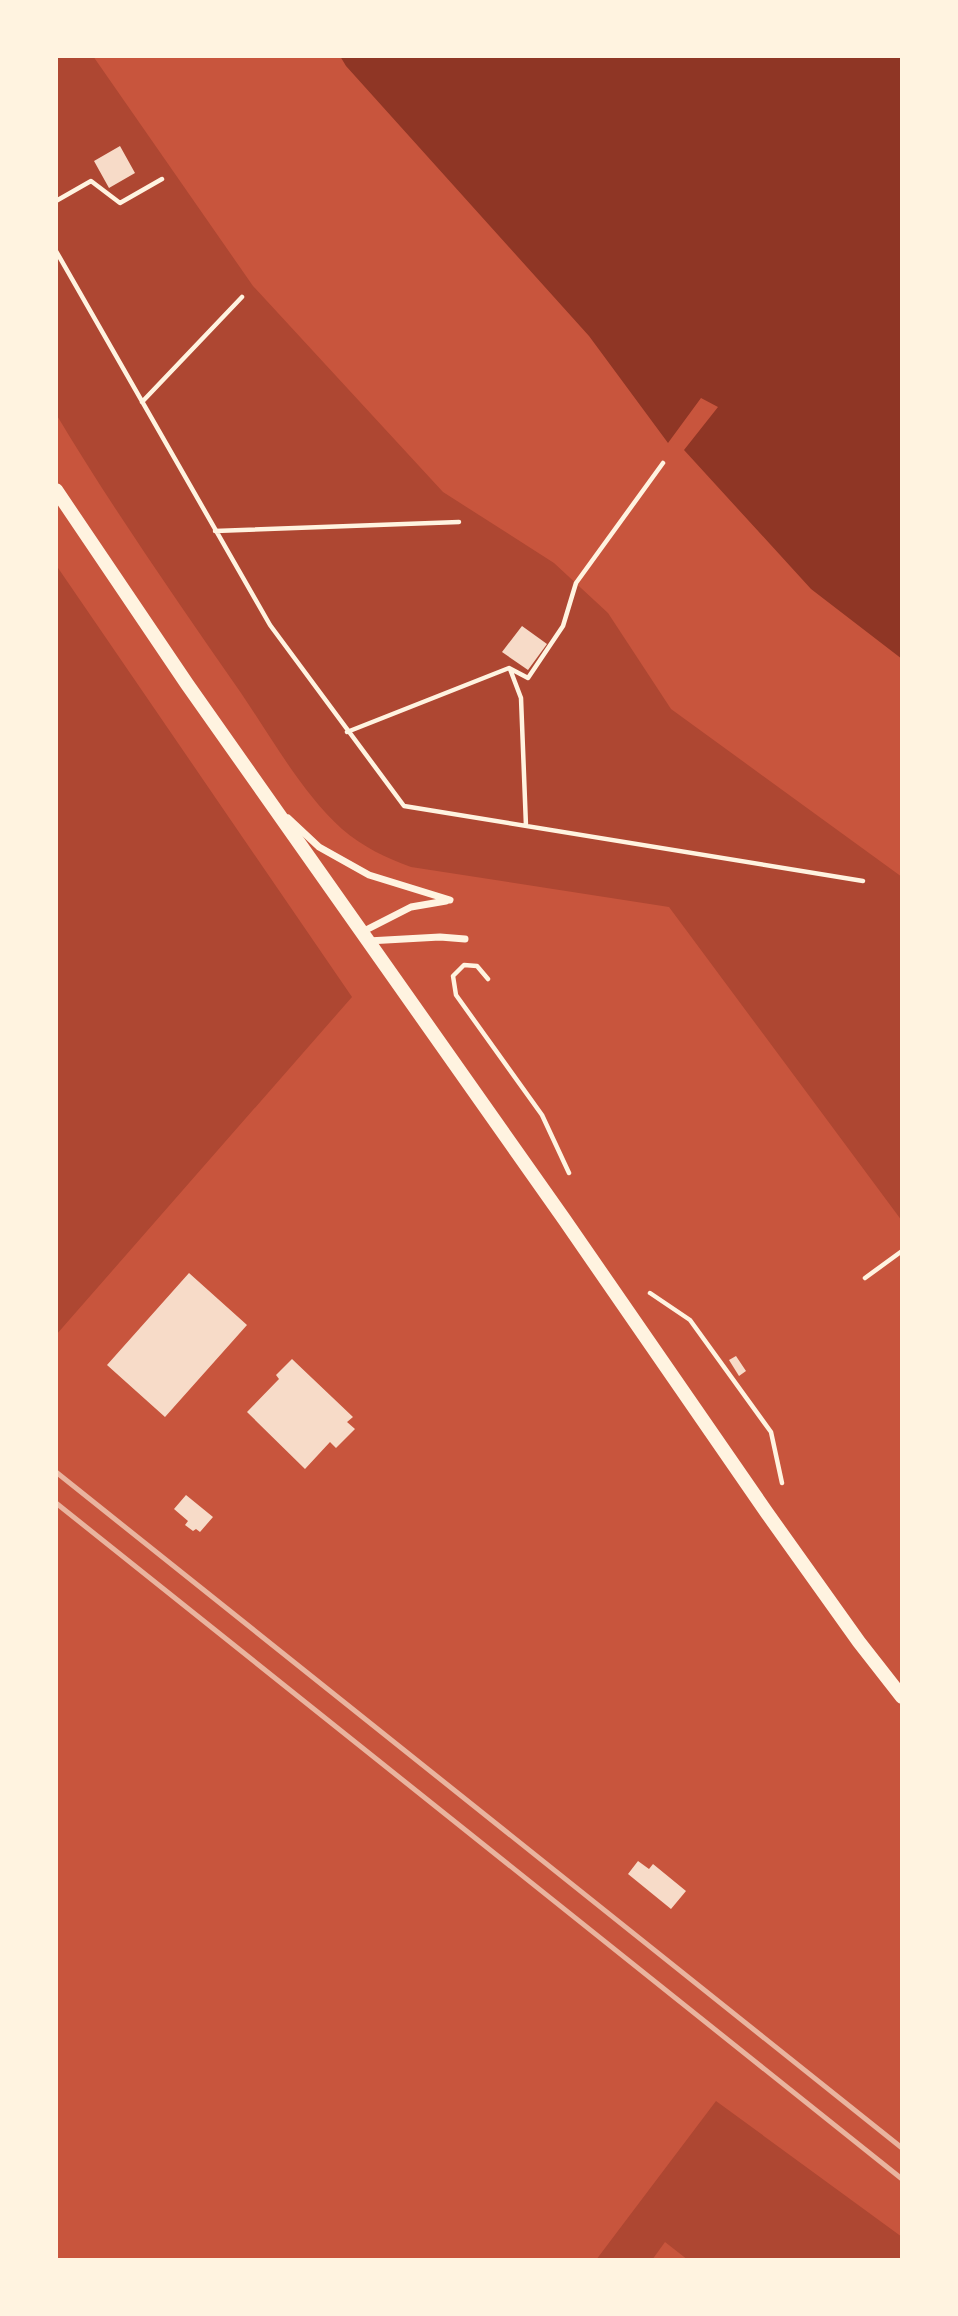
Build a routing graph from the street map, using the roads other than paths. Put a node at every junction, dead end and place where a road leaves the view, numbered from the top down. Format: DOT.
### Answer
graph roads {
  1 [pos="56,490"];
  2 [pos="269,800"];
  3 [pos="364,937"];
  4 [pos="465,939"];
  5 [pos="902,1697"];
  1 -- 2 [label="main road"];
  2 -- 3 [label="main road"];
  2 -- 3 [label="street"];
  3 -- 4 [label="street"];
  3 -- 5 [label="main road"];
}
